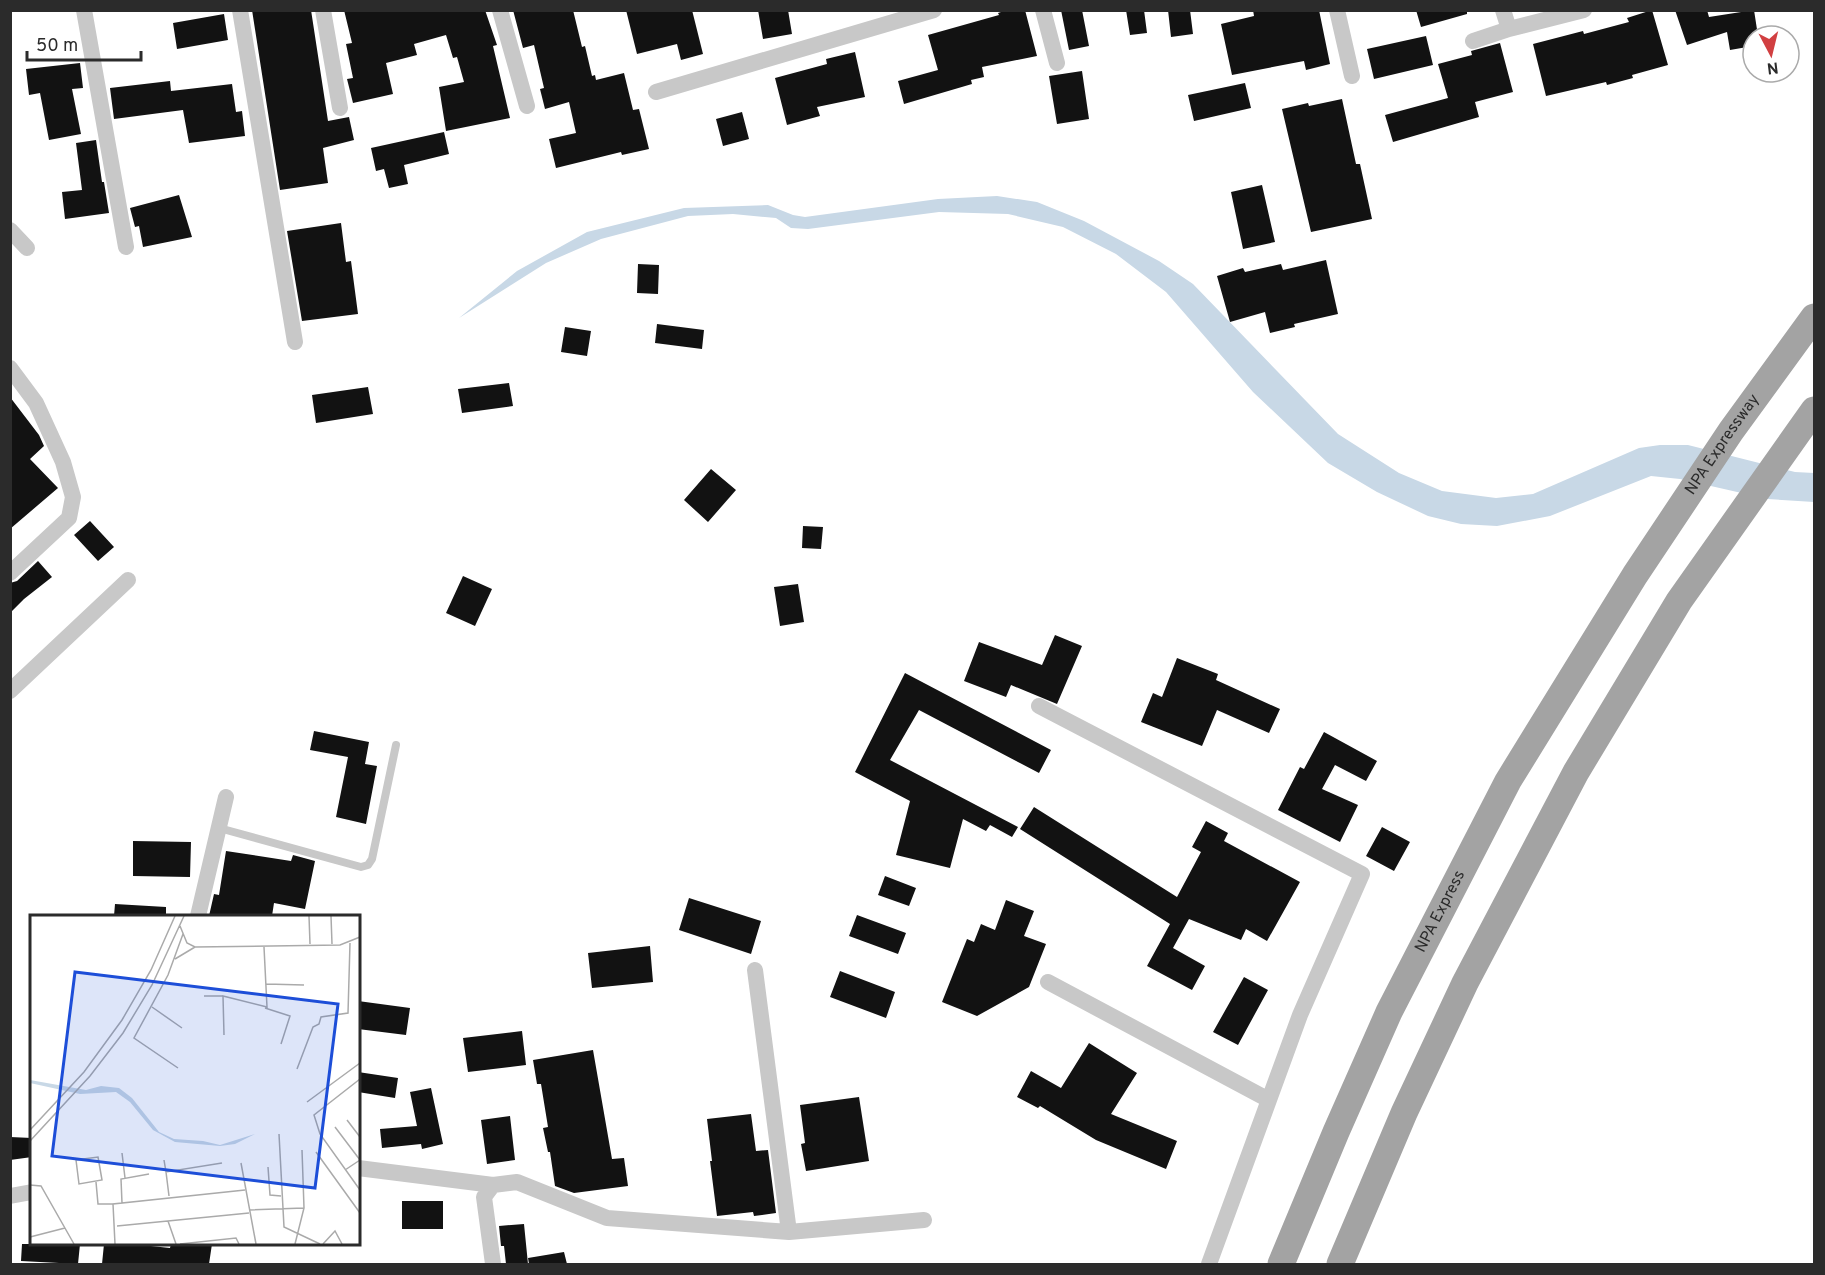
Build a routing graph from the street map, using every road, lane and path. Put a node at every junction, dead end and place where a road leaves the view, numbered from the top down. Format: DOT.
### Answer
graph roads {
  1 [pos="84,10"];
  2 [pos="240,10"];
  3 [pos="323,10"];
  4 [pos="500,10"];
  5 [pos="934,10"];
  6 [pos="1043,10"];
  7 [pos="1337,10"];
  8 [pos="1503,10"];
  9 [pos="1584,10"];
  10 [pos="1509,29"];
  11 [pos="1473,41"];
  12 [pos="1057,63"];
  13 [pos="1352,76"];
  14 [pos="656,92"];
  15 [pos="527,106"];
  16 [pos="340,108"];
  17 [pos="10,230"];
  18 [pos="126,247"];
  19 [pos="27,248"];
  20 [pos="1815,317"];
  21 [pos="295,342"];
  22 [pos="10,368"];
  23 [pos="1815,410"];
  24 [pos="10,573"];
  25 [pos="1635,575"];
  26 [pos="128,580"];
  27 [pos="10,691"];
  28 [pos="1039,706"];
  29 [pos="396,745"];
  30 [pos="226,796"];
  31 [pos="219,828"];
  32 [pos="198,915"];
  33 [pos="755,970"];
  34 [pos="1048,982"];
  35 [pos="1269,1100"];
  36 [pos="360,1168"];
  37 [pos="493,1185"];
  38 [pos="30,1192"];
  39 [pos="10,1196"];
  40 [pos="924,1220"];
  41 [pos="789,1232"];
  42 [pos="493,1264"];
  43 [pos="1209,1264"];
  44 [pos="1281,1264"];
  45 [pos="1340,1264"];
  1 -- 18 [label="street"];
  2 -- 21 [label="street"];
  3 -- 16 [label="street"];
  4 -- 15 [label="street"];
  5 -- 14 [label="street"];
  6 -- 12 [label="street"];
  7 -- 13 [label="street"];
  8 -- 10 [label="street"];
  9 -- 10 [label="street"];
  10 -- 11 [label="street"];
  17 -- 19 [label="street"];
  20 -- 25 [label="main road, NPA Expressway"];
  22 -- 24 [label="street"];
  23 -- 45 [label="main road"];
  25 -- 44 [label="main road, NPA Express"];
  26 -- 27 [label="street"];
  28 -- 35 [label="street"];
  29 -- 31 [label="lane"];
  30 -- 31 [label="street"];
  31 -- 32 [label="street"];
  33 -- 41 [label="street"];
  34 -- 35 [label="street"];
  35 -- 43 [label="street"];
  36 -- 37 [label="street"];
  37 -- 41 [label="street"];
  37 -- 42 [label="street"];
  38 -- 39 [label="street"];
  40 -- 41 [label="street"];
}
